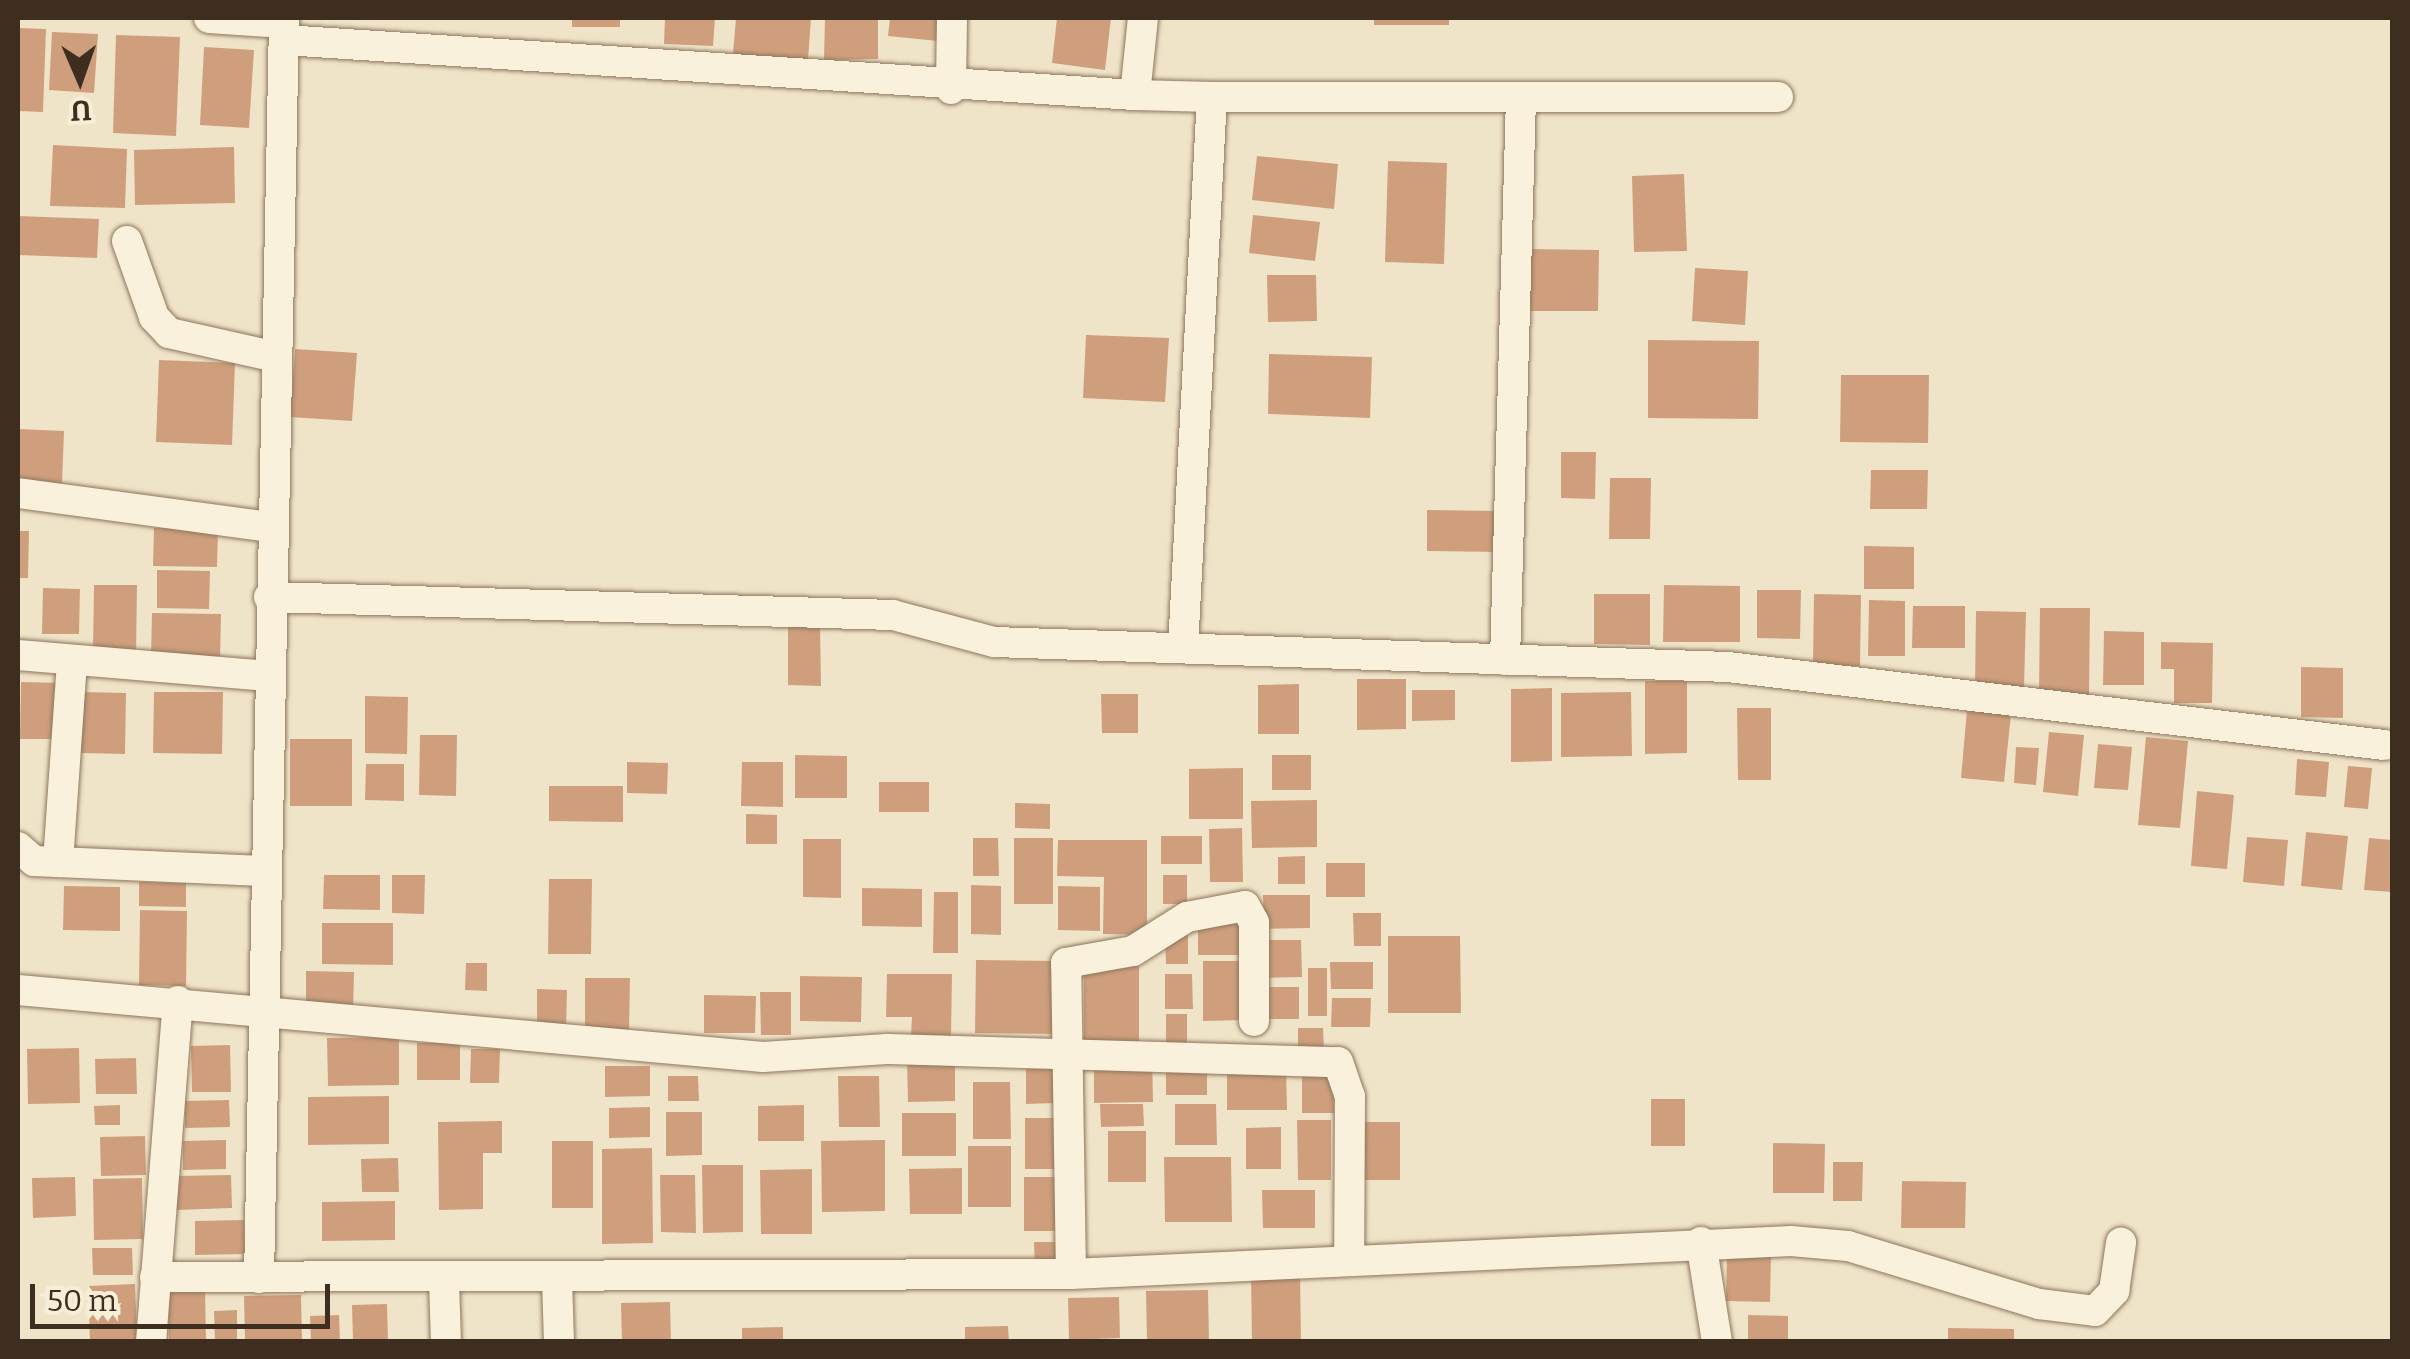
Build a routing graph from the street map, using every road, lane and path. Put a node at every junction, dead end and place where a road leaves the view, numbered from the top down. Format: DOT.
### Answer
graph roads {
  1 [pos="209,18"];
  2 [pos="952,18"];
  3 [pos="1143,18"];
  4 [pos="284,27"];
  5 [pos="950,89"];
  6 [pos="1135,95"];
  7 [pos="1212,97"];
  8 [pos="1778,97"];
  9 [pos="1520,98"];
  10 [pos="127,241"];
  11 [pos="276,357"];
  12 [pos="18,493"];
  13 [pos="271,527"];
  14 [pos="269,597"];
  15 [pos="1183,648"];
  16 [pos="18,655"];
  17 [pos="72,660"];
  18 [pos="1505,660"];
  19 [pos="268,676"];
  20 [pos="2384,745"];
  21 [pos="18,847"];
  22 [pos="58,862"];
  23 [pos="263,871"];
  24 [pos="18,990"];
  25 [pos="178,1000"];
  26 [pos="260,1014"];
  27 [pos="1254,1021"];
  28 [pos="1066,1052"];
  29 [pos="1701,1242"];
  30 [pos="2121,1243"];
  31 [pos="1349,1261"];
  32 [pos="1071,1274"];
  33 [pos="155,1277"];
  34 [pos="259,1278"];
  35 [pos="556,1278"];
  36 [pos="444,1280"];
  37 [pos="151,1342"];
  38 [pos="446,1342"];
  39 [pos="559,1342"];
  40 [pos="1716,1342"];
  1 -- 4 [label="street"];
  2 -- 5 [label="street"];
  3 -- 6 [label="street"];
  4 -- 5 [label="street"];
  4 -- 11 [label="street"];
  5 -- 6 [label="street"];
  6 -- 7 [label="street"];
  7 -- 9 [label="street"];
  7 -- 15 [label="street"];
  8 -- 9 [label="street"];
  9 -- 18 [label="street"];
  10 -- 11 [label="street"];
  11 -- 13 [label="street"];
  12 -- 13 [label="street"];
  13 -- 14 [label="street"];
  14 -- 15 [label="street"];
  14 -- 19 [label="street"];
  15 -- 18 [label="street"];
  16 -- 17 [label="street"];
  17 -- 19 [label="street"];
  17 -- 22 [label="street"];
  18 -- 20 [label="street"];
  19 -- 23 [label="street"];
  21 -- 22 [label="street"];
  22 -- 23 [label="street"];
  23 -- 26 [label="street"];
  24 -- 25 [label="street"];
  25 -- 26 [label="street"];
  25 -- 33 [label="street"];
  26 -- 28 [label="street"];
  26 -- 34 [label="street"];
  27 -- 28 [label="street"];
  28 -- 31 [label="street"];
  28 -- 32 [label="street"];
  29 -- 30 [label="street"];
  29 -- 31 [label="street"];
  29 -- 40 [label="street"];
  31 -- 32 [label="street"];
  32 -- 35 [label="street"];
  33 -- 34 [label="street"];
  33 -- 37 [label="street"];
  34 -- 36 [label="street"];
  35 -- 36 [label="street"];
  35 -- 39 [label="street"];
  36 -- 38 [label="street"];
}
